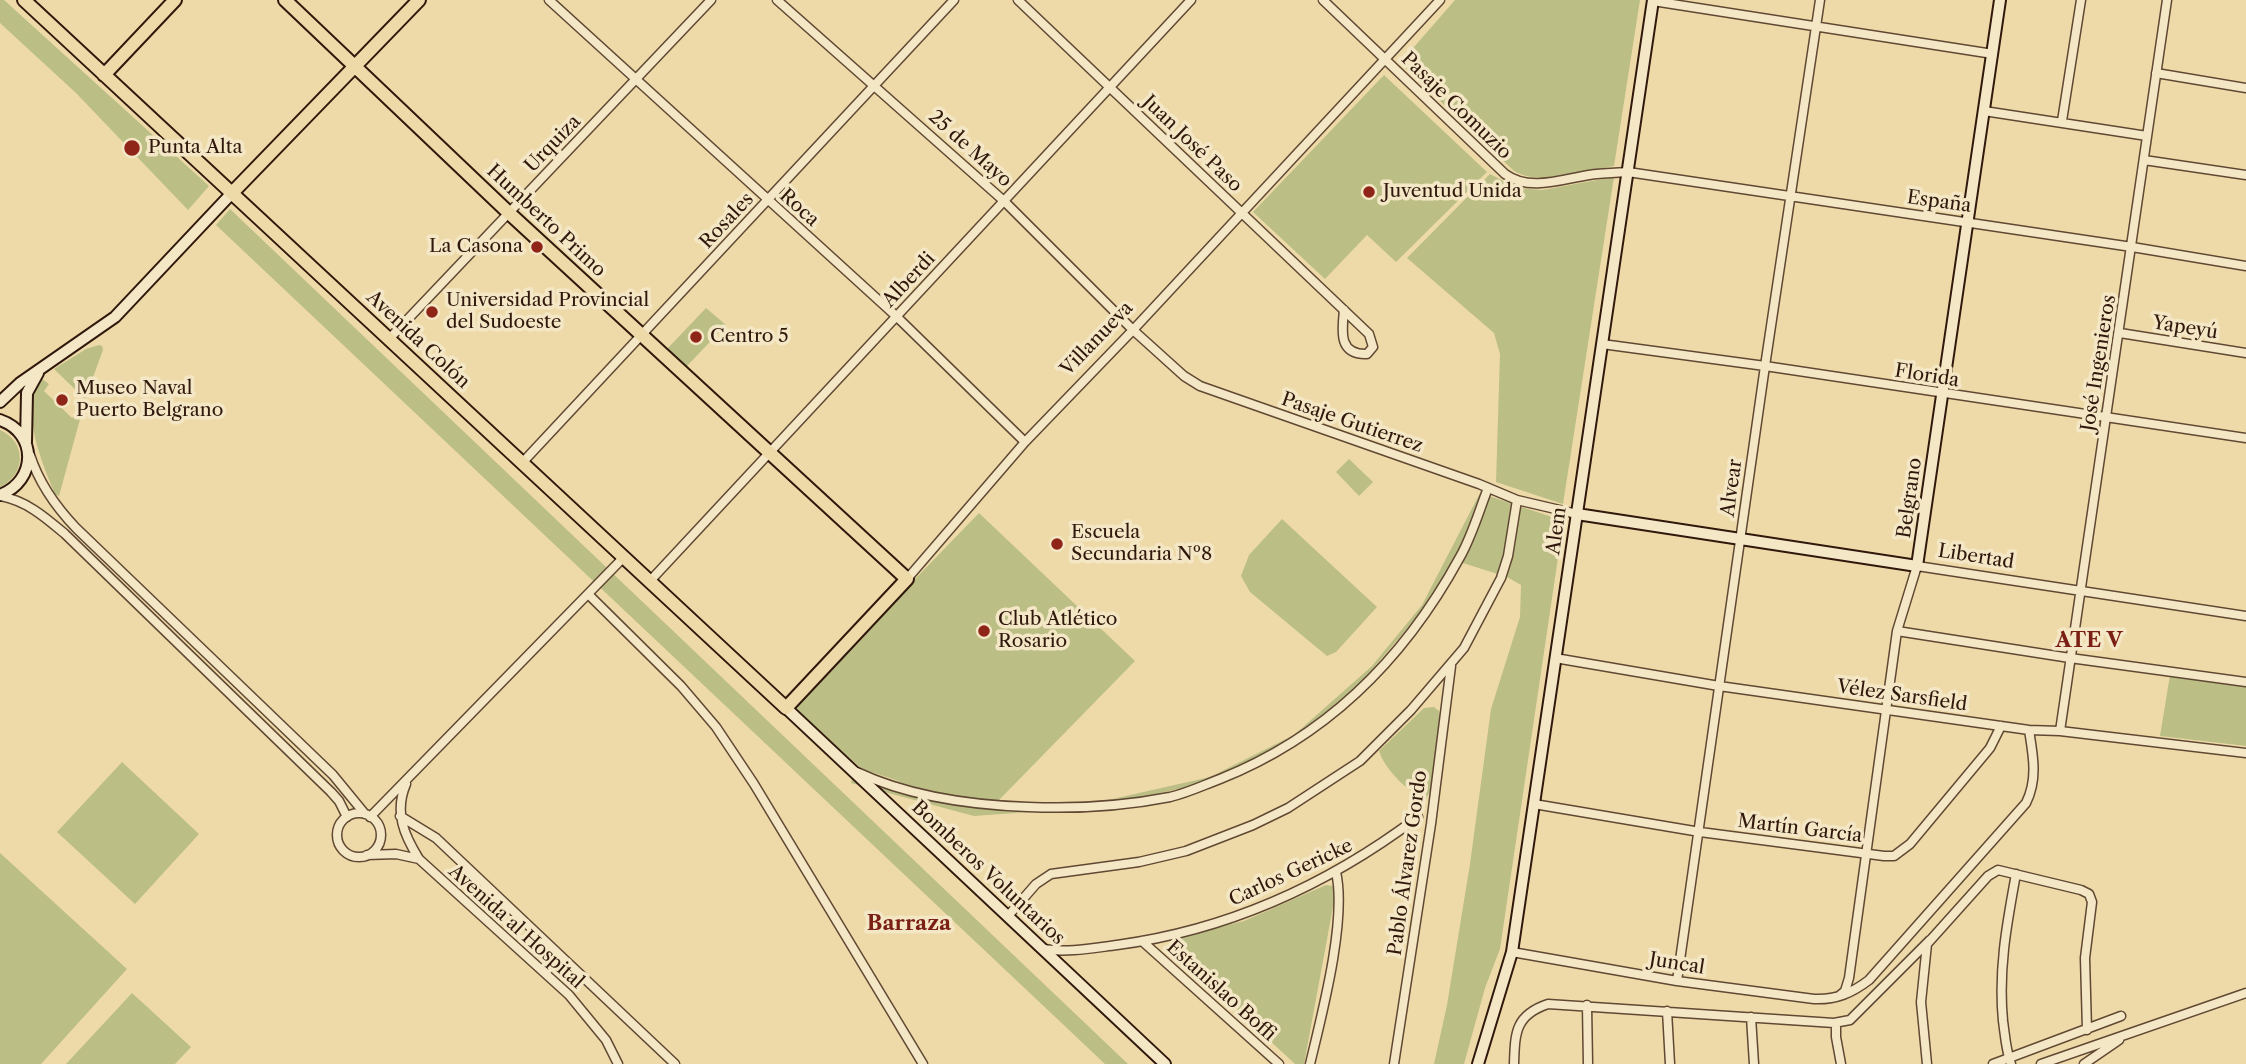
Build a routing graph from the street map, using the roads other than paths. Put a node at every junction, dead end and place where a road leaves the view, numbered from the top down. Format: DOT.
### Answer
graph roads {
  1 [pos="24,0"];
  2 [pos="175,0"];
  3 [pos="285,0"];
  4 [pos="419,0"];
  5 [pos="549,0"];
  6 [pos="710,0"];
  7 [pos="777,0"];
  8 [pos="954,0"];
  9 [pos="1018,0"];
  10 [pos="1191,0"];
  11 [pos="1322,0"];
  12 [pos="1440,0"];
  13 [pos="1653,0"];
  14 [pos="1820,0"];
  15 [pos="2000,0"];
  16 [pos="2081,0"];
  17 [pos="2167,0"];
  18 [pos="1817,25"];
  19 [pos="1993,54"];
  20 [pos="1385,60"];
  21 [pos="356,68"];
  22 [pos="2156,73"];
  23 [pos="104,75"];
  24 [pos="636,80"];
  25 [pos="875,85"];
  26 [pos="1110,87"];
  27 [pos="2246,88"];
  28 [pos="1984,111"];
  29 [pos="2062,121"];
  30 [pos="2147,136"];
  31 [pos="2144,160"];
  32 [pos="1628,172"];
  33 [pos="2246,175"];
  34 [pos="232,193"];
  35 [pos="1791,196"];
  36 [pos="767,201"];
  37 [pos="1004,201"];
  38 [pos="509,213"];
  39 [pos="1241,213"];
  40 [pos="1968,222"];
  41 [pos="2132,247"];
  42 [pos="2246,266"];
  43 [pos="1344,310"];
  44 [pos="896,316"];
  45 [pos="1133,330"];
  46 [pos="2120,333"];
  47 [pos="641,336"];
  48 [pos="389,339"];
  49 [pos="1602,344"];
  50 [pos="2246,353"];
  51 [pos="1765,366"];
  52 [pos="41,368"];
  53 [pos="1943,394"];
  54 [pos="0,402"];
  55 [pos="2106,419"];
  56 [pos="0,420"];
  57 [pos="2246,438"];
  58 [pos="1026,442"];
  59 [pos="27,445"];
  60 [pos="769,453"];
  61 [pos="522,463"];
  62 [pos="1488,488"];
  63 [pos="0,496"];
  64 [pos="1517,500"];
  65 [pos="1577,514"];
  66 [pos="1741,539"];
  67 [pos="624,557"];
  68 [pos="1917,566"];
  69 [pos="907,579"];
  70 [pos="650,581"];
  71 [pos="2081,591"];
  72 [pos="588,594"];
  73 [pos="2246,616"];
  74 [pos="1897,631"];
  75 [pos="1555,658"];
  76 [pos="2070,658"];
  77 [pos="1451,666"];
  78 [pos="2246,682"];
  79 [pos="1719,686"];
  80 [pos="786,708"];
  81 [pos="1886,709"];
  82 [pos="2001,726"];
  83 [pos="2029,730"];
  84 [pos="2060,731"];
  85 [pos="2246,753"];
  86 [pos="846,765"];
  87 [pos="407,780"];
  88 [pos="1534,804"];
  89 [pos="368,815"];
  90 [pos="400,816"];
  91 [pos="347,817"];
  92 [pos="1418,817"];
  93 [pos="1700,832"];
  94 [pos="1865,853"];
  95 [pos="367,855"];
  96 [pos="419,859"];
  97 [pos="1336,872"];
  98 [pos="2016,874"];
  99 [pos="1007,916"];
  100 [pos="1930,940"];
  101 [pos="1142,941"];
  102 [pos="1043,949"];
  103 [pos="1512,952"];
  104 [pos="1677,981"];
  105 [pos="2246,993"];
  106 [pos="1839,996"];
  107 [pos="1587,1005"];
  108 [pos="1667,1011"];
  109 [pos="2121,1016"];
  110 [pos="1751,1017"];
  111 [pos="1836,1023"];
  112 [pos="2087,1030"];
  113 [pos="2130,1032"];
  114 [pos="2010,1061"];
  115 [pos="618,1064"];
  116 [pos="675,1064"];
  117 [pos="923,1064"];
  118 [pos="1166,1064"];
  119 [pos="1279,1064"];
  120 [pos="1310,1064"];
  121 [pos="1394,1064"];
  122 [pos="1478,1064"];
  123 [pos="1514,1064"];
  124 [pos="1588,1064"];
  125 [pos="1670,1064"];
  126 [pos="1754,1064"];
  127 [pos="1841,1064"];
  128 [pos="1927,1064"];
  129 [pos="1993,1064"];
  130 [pos="2041,1064"];
  131 [pos="2084,1064"];
  1 -- 23 [label="main road, Avenida Colón"];
  2 -- 23 [label="main road"];
  3 -- 21 [label="main road, Humberto Primo"];
  4 -- 21 [label="main road"];
  5 -- 24 [label="street, Roca"];
  6 -- 24 [label="street, Urquiza"];
  7 -- 25 [label="street, 25 de Mayo"];
  8 -- 25 [label="street, Rosales"];
  9 -- 26 [label="street, Juan José Paso"];
  10 -- 26 [label="street, Alberdi"];
  11 -- 20 [label="street, Pasaje Comuzio"];
  12 -- 20 [label="street, Villanueva"];
  13 -- 18 [label="street"];
  13 -- 32 [label="main road, Alem"];
  14 -- 18 [label="street, Alvear"];
  15 -- 19 [label="main road, Belgrano"];
  16 -- 29 [label="street"];
  17 -- 22 [label="street, José Ingenieros"];
  18 -- 19 [label="street"];
  18 -- 35 [label="street, Alvear"];
  19 -- 28 [label="main road, Belgrano"];
  20 -- 32 [label="street, Pasaje Comuzio"];
  20 -- 39 [label="street, Villanueva"];
  21 -- 34 [label="main road"];
  21 -- 38 [label="main road, Humberto Primo"];
  22 -- 27 [label="street"];
  22 -- 30 [label="street, José Ingenieros"];
  23 -- 34 [label="main road, Avenida Colón"];
  24 -- 36 [label="street, Roca"];
  24 -- 38 [label="street, Urquiza"];
  25 -- 36 [label="street, Rosales"];
  25 -- 37 [label="street, 25 de Mayo"];
  26 -- 37 [label="street, Alberdi"];
  26 -- 39 [label="street, Juan José Paso"];
  28 -- 29 [label="street"];
  28 -- 40 [label="main road, Belgrano"];
  29 -- 30 [label="street"];
  30 -- 31 [label="street, José Ingenieros"];
  31 -- 33 [label="street"];
  31 -- 41 [label="street, José Ingenieros"];
  32 -- 35 [label="street, España"];
  32 -- 49 [label="main road, Alem"];
  34 -- 48 [label="main road, Avenida Colón"];
  34 -- 52 [label="main road"];
  35 -- 40 [label="street, España"];
  35 -- 51 [label="street, Alvear"];
  36 -- 44 [label="street, Roca"];
  36 -- 47 [label="street, Rosales"];
  37 -- 44 [label="street, Alberdi"];
  37 -- 45 [label="street, 25 de Mayo"];
  38 -- 47 [label="main road, Humberto Primo"];
  38 -- 48 [label="street, Urquiza"];
  39 -- 43 [label="street, Juan José Paso"];
  39 -- 45 [label="street, Villanueva"];
  40 -- 41 [label="street, España"];
  40 -- 53 [label="main road, Belgrano"];
  41 -- 42 [label="street, España"];
  41 -- 46 [label="street, José Ingenieros"];
  43 -- 43 [label="street, Juan José Paso"];
  44 -- 58 [label="street, Roca"];
  44 -- 60 [label="street, Alberdi"];
  45 -- 58 [label="street, Villanueva"];
  45 -- 62 [label="street, Pasaje Gutierrez"];
  46 -- 50 [label="street, Yapeyú"];
  46 -- 55 [label="street, José Ingenieros"];
  47 -- 60 [label="main road, Humberto Primo"];
  47 -- 61 [label="street, Rosales"];
  48 -- 61 [label="main road, Avenida Colón"];
  49 -- 51 [label="street, Florida"];
  49 -- 65 [label="main road, Alem"];
  51 -- 53 [label="street, Florida"];
  51 -- 66 [label="street, Alvear"];
  52 -- 54 [label="main road"];
  52 -- 59 [label="main road"];
  53 -- 55 [label="street, Florida"];
  53 -- 68 [label="main road, Belgrano"];
  55 -- 57 [label="street, Florida"];
  55 -- 71 [label="street, José Ingenieros"];
  56 -- 59 [label="main road"];
  58 -- 69 [label="street, Villanueva"];
  59 -- 63 [label="main road"];
  59 -- 89 [label="street"];
  60 -- 69 [label="main road, Humberto Primo"];
  60 -- 70 [label="street, Alberdi"];
  61 -- 67 [label="main road, Avenida Colón"];
  62 -- 64 [label="street, Pasaje Gutierrez"];
  62 -- 86 [label="street"];
  63 -- 91 [label="street"];
  64 -- 65 [label="street, Pasaje Gutierrez"];
  64 -- 77 [label="street"];
  65 -- 66 [label="main road, Libertad"];
  65 -- 75 [label="main road, Alem"];
  66 -- 68 [label="main road, Libertad"];
  66 -- 79 [label="street, Alvear"];
  67 -- 70 [label="main road, Avenida Colón"];
  67 -- 72 [label="street"];
  68 -- 71 [label="street, Libertad"];
  68 -- 74 [label="street, Belgrano"];
  69 -- 80 [label="main road, Villanueva"];
  70 -- 80 [label="main road, Avenida Colón"];
  71 -- 73 [label="street, Libertad"];
  71 -- 76 [label="street, José Ingenieros"];
  72 -- 87 [label="street"];
  72 -- 117 [label="street"];
  74 -- 76 [label="street"];
  74 -- 81 [label="street, Belgrano"];
  75 -- 79 [label="street, Vélez Sarsfield"];
  75 -- 88 [label="main road, Alem"];
  76 -- 78 [label="street"];
  76 -- 84 [label="street, José Ingenieros"];
  77 -- 99 [label="street"];
  77 -- 121 [label="street, Pablo Álvarez Gordo"];
  79 -- 81 [label="street, Vélez Sarsfield"];
  79 -- 93 [label="street, Alvear"];
  80 -- 86 [label="main road, Bomberos Voluntarios"];
  81 -- 82 [label="street, Vélez Sarsfield"];
  81 -- 94 [label="street, Belgrano"];
  82 -- 83 [label="street, Vélez Sarsfield"];
  82 -- 94 [label="street, Martín García"];
  83 -- 84 [label="street, Vélez Sarsfield"];
  83 -- 106 [label="street"];
  84 -- 85 [label="street, Vélez Sarsfield"];
  86 -- 99 [label="main road, Bomberos Voluntarios"];
  87 -- 89 [label="street"];
  87 -- 90 [label="street"];
  88 -- 93 [label="street, Martín García"];
  88 -- 103 [label="main road, Alem"];
  89 -- 91 [label="street"];
  89 -- 95 [label="street"];
  90 -- 96 [label="street"];
  90 -- 116 [label="street"];
  91 -- 95 [label="street"];
  92 -- 97 [label="street, Carlos Gericke"];
  93 -- 94 [label="street, Martín García"];
  93 -- 104 [label="street, Alvear"];
  94 -- 106 [label="street, Belgrano"];
  95 -- 96 [label="street"];
  96 -- 115 [label="street, Avenida al Hospital"];
  97 -- 101 [label="street, Carlos Gericke"];
  97 -- 120 [label="street"];
  98 -- 100 [label="street"];
  98 -- 112 [label="street"];
  98 -- 114 [label="street"];
  99 -- 102 [label="main road, Bomberos Voluntarios"];
  100 -- 111 [label="street"];
  100 -- 128 [label="street"];
  101 -- 102 [label="street, Carlos Gericke"];
  101 -- 119 [label="street, Estanislao Boffi"];
  102 -- 118 [label="main road, Bomberos Voluntarios"];
  103 -- 104 [label="street, Juncal"];
  103 -- 122 [label="main road, Alem"];
  104 -- 106 [label="street, Juncal"];
  105 -- 113 [label="street"];
  107 -- 108 [label="street"];
  107 -- 123 [label="street"];
  107 -- 124 [label="street"];
  108 -- 110 [label="street"];
  108 -- 125 [label="street"];
  109 -- 112 [label="street"];
  110 -- 111 [label="street"];
  110 -- 126 [label="street"];
  111 -- 127 [label="street"];
  112 -- 114 [label="street"];
  113 -- 130 [label="street"];
  113 -- 131 [label="street"];
  114 -- 129 [label="street"];
}
